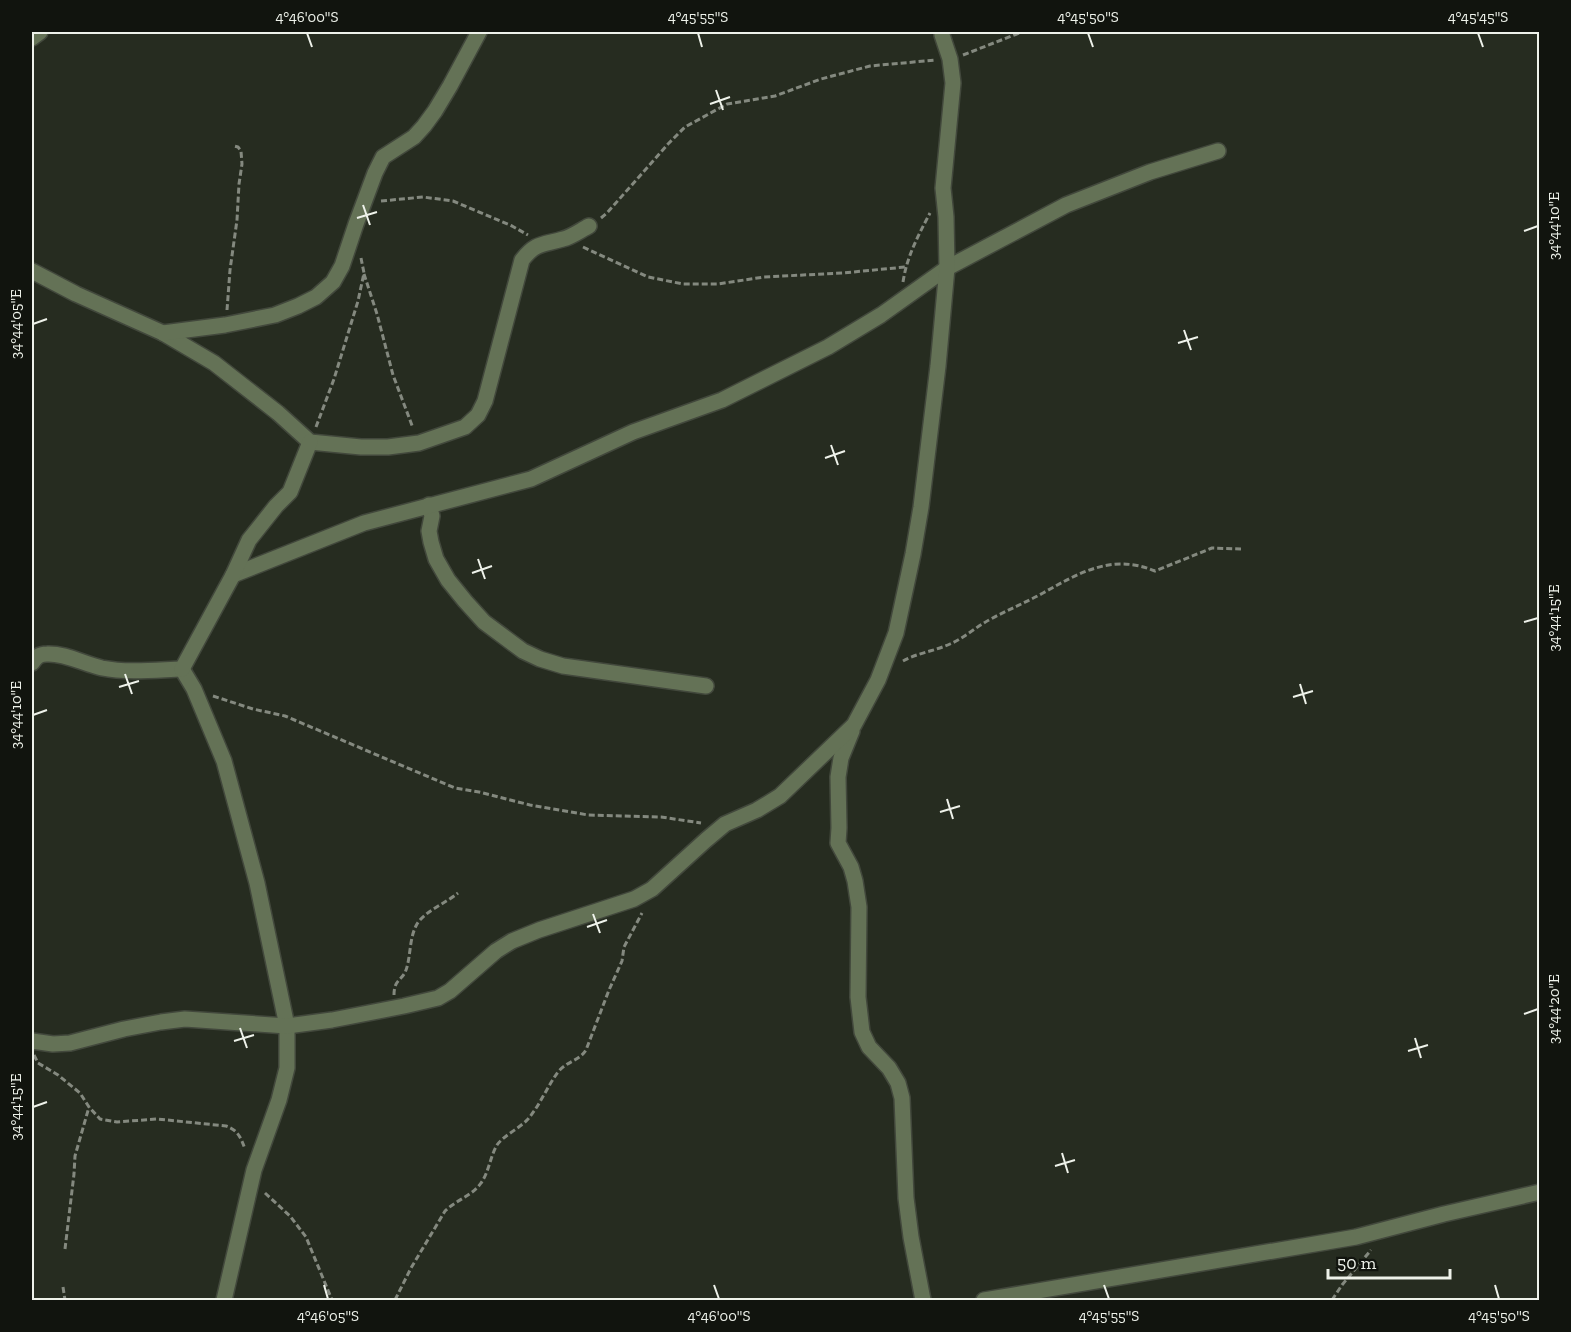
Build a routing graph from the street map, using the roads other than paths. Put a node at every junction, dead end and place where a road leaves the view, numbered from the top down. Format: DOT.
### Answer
graph roads {
  1 [pos="40,32"];
  2 [pos="479,32"];
  3 [pos="942,32"];
  4 [pos="32,38"];
  5 [pos="1218,151"];
  6 [pos="589,226"];
  7 [pos="947,268"];
  8 [pos="32,271"];
  9 [pos="163,333"];
  10 [pos="310,442"];
  11 [pos="429,505"];
  12 [pos="233,575"];
  13 [pos="32,663"];
  14 [pos="182,669"];
  15 [pos="706,686"];
  16 [pos="854,725"];
  17 [pos="287,1026"];
  18 [pos="32,1041"];
  19 [pos="1539,1192"];
  20 [pos="224,1300"];
  21 [pos="923,1300"];
  22 [pos="984,1300"];
  1 -- 4 [label="street"];
  2 -- 9 [label="street"];
  3 -- 7 [label="street"];
  5 -- 7 [label="street"];
  6 -- 10 [label="street"];
  7 -- 11 [label="street"];
  7 -- 16 [label="street"];
  8 -- 9 [label="street"];
  9 -- 10 [label="street"];
  10 -- 12 [label="street"];
  11 -- 12 [label="street"];
  11 -- 15 [label="street"];
  12 -- 14 [label="street"];
  13 -- 14 [label="street"];
  14 -- 17 [label="street"];
  16 -- 17 [label="street"];
  16 -- 21 [label="street"];
  17 -- 18 [label="street"];
  17 -- 20 [label="street"];
  19 -- 22 [label="street"];
}
